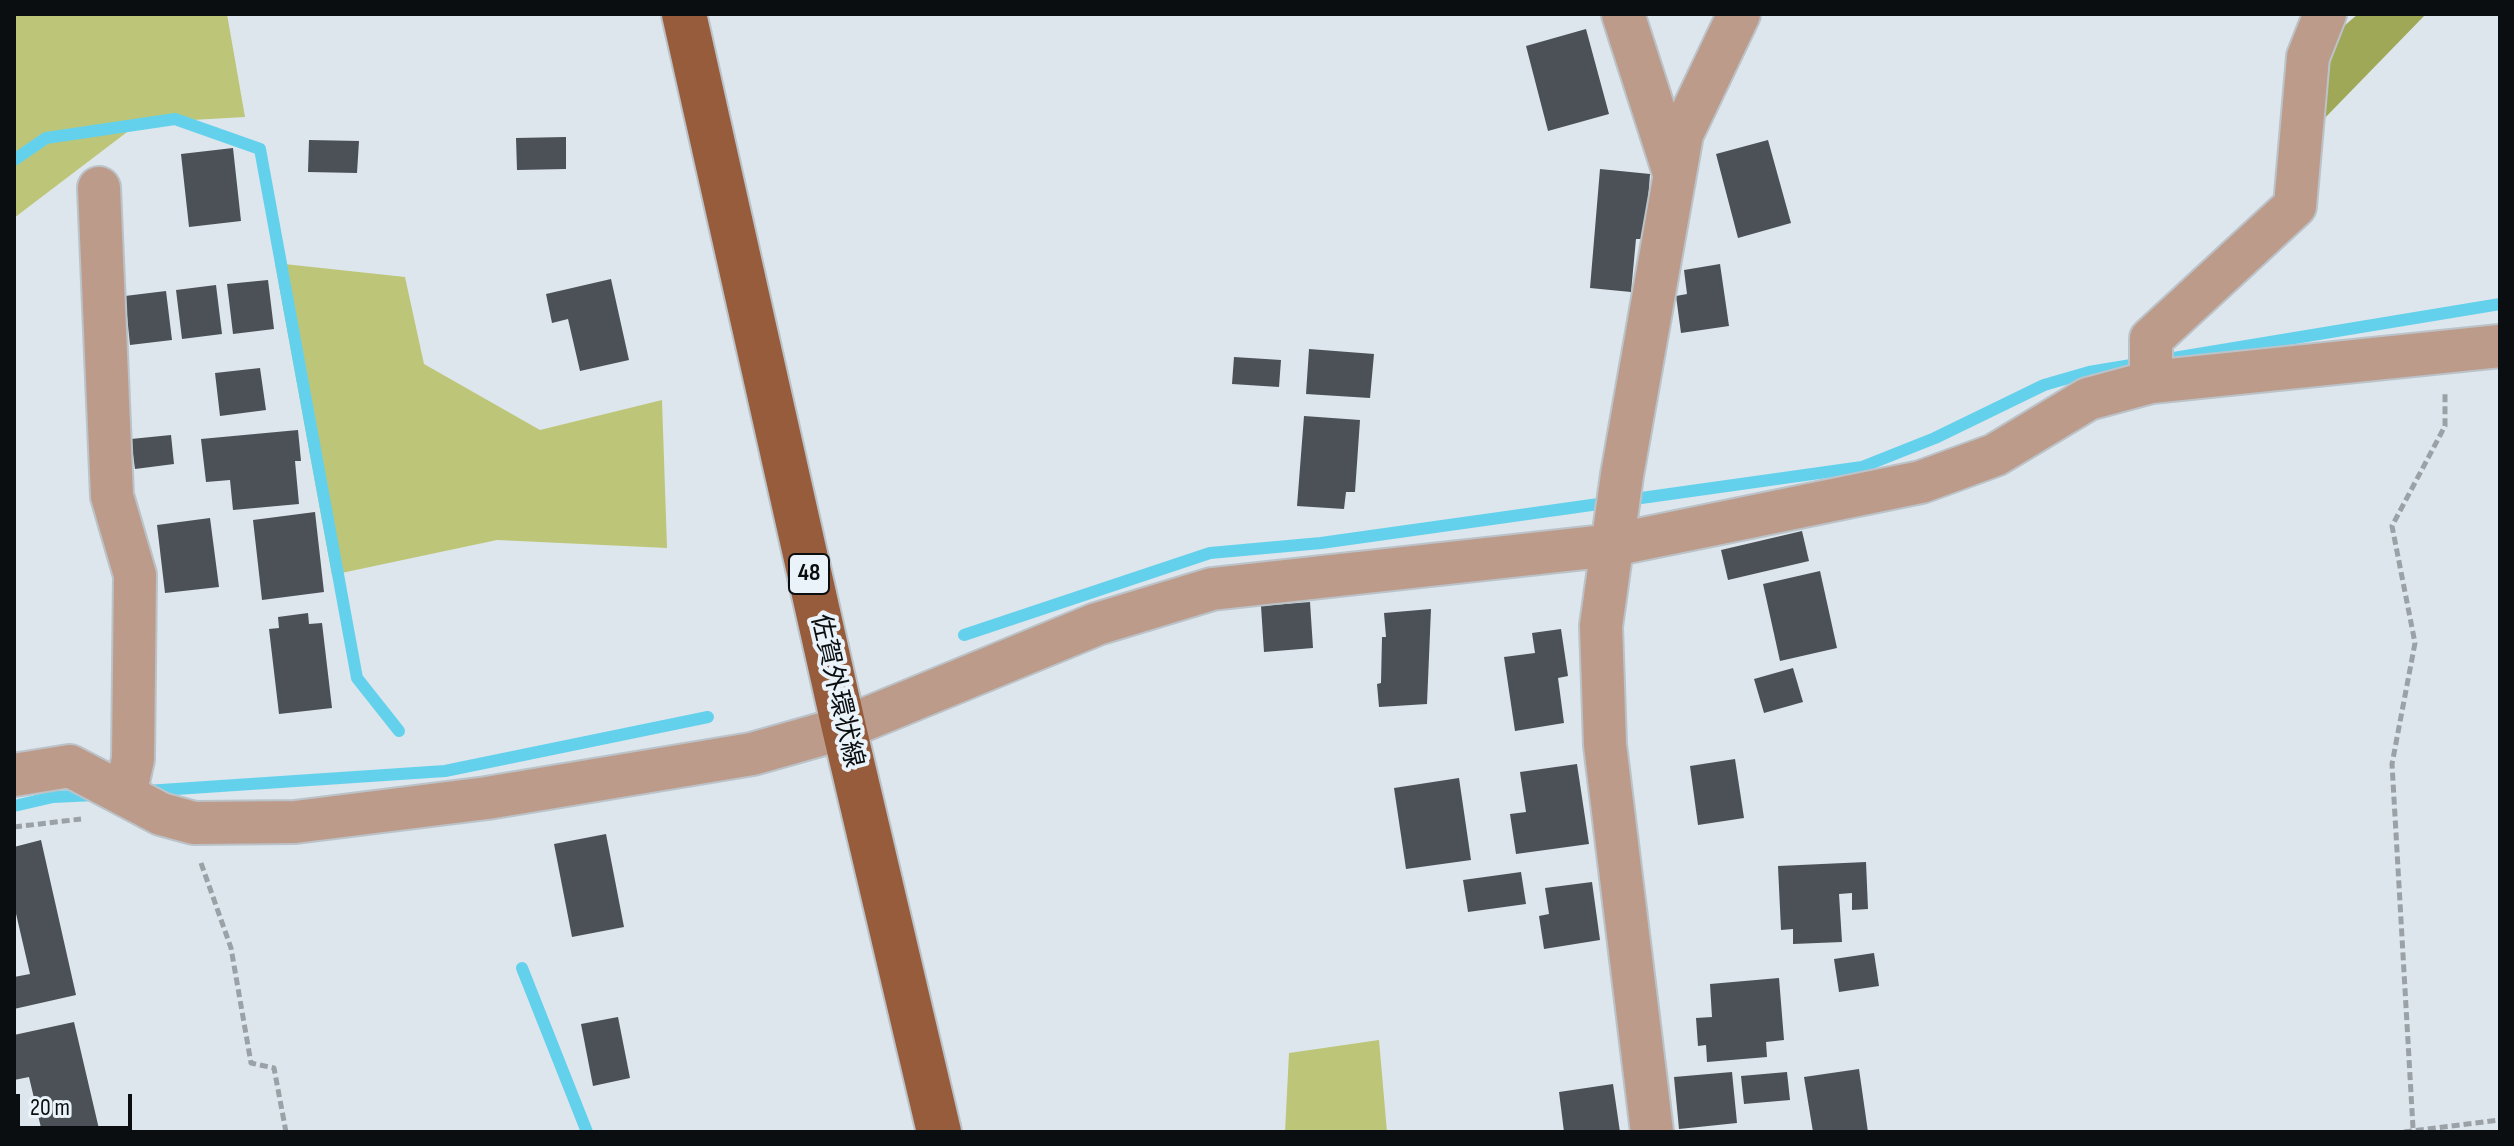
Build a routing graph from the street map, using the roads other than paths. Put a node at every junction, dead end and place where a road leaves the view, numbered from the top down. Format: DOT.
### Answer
graph roads {
  1 [pos="684,14"];
  2 [pos="1623,14"];
  3 [pos="1739,14"];
  4 [pos="2325,14"];
  5 [pos="1674,173"];
  6 [pos="99,188"];
  7 [pos="2500,346"];
  8 [pos="2151,382"];
  9 [pos="1614,533"];
  10 [pos="844,728"];
  11 [pos="14,775"];
  12 [pos="129,777"];
  13 [pos="939,1132"];
  14 [pos="1652,1132"];
  1 -- 10 [label="main road, 佐賀外環状線 / 48"];
  2 -- 5 [label="street"];
  3 -- 5 [label="street"];
  4 -- 8 [label="street"];
  5 -- 9 [label="street"];
  6 -- 12 [label="street"];
  7 -- 8 [label="street"];
  8 -- 9 [label="street"];
  9 -- 10 [label="street"];
  9 -- 14 [label="street"];
  10 -- 12 [label="street"];
  10 -- 13 [label="main road, 佐賀外環状線 / 48"];
  11 -- 12 [label="street"];
}
